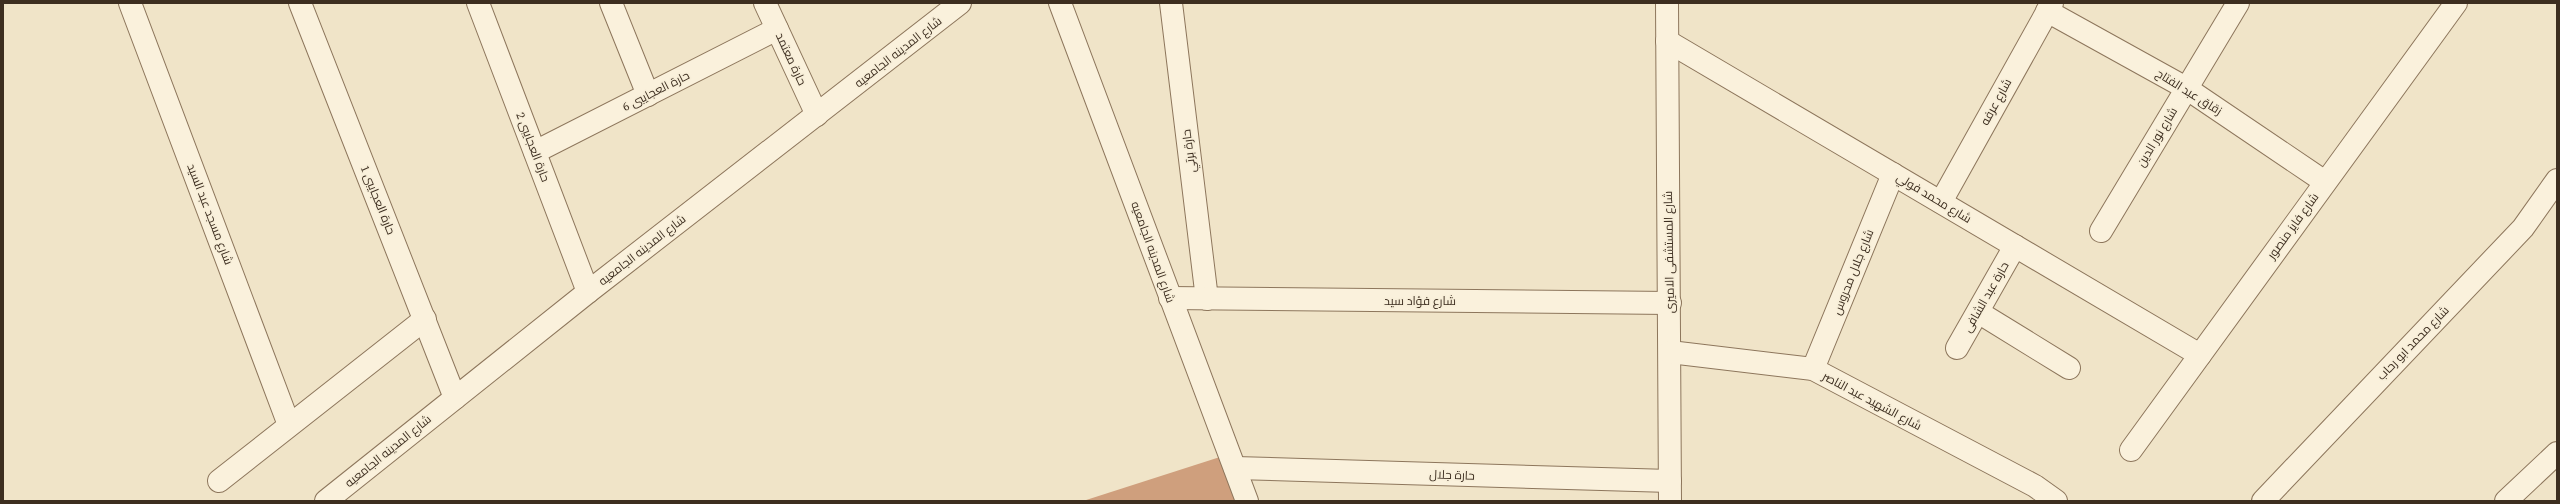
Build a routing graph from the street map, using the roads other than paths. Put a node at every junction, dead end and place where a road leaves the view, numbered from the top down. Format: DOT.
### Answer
graph roads {
  1 [pos="130,3"];
  2 [pos="300,3"];
  3 [pos="478,3"];
  4 [pos="611,3"];
  5 [pos="765,3"];
  6 [pos="960,3"];
  7 [pos="1060,3"];
  8 [pos="1170,3"];
  9 [pos="1667,3"];
  10 [pos="2238,3"];
  11 [pos="2456,3"];
  12 [pos="2050,7"];
  13 [pos="777,30"];
  14 [pos="1667,41"];
  15 [pos="2186,88"];
  16 [pos="648,95"];
  17 [pos="817,114"];
  18 [pos="535,152"];
  19 [pos="1893,174"];
  20 [pos="2557,180"];
  21 [pos="2325,182"];
  22 [pos="1941,202"];
  23 [pos="2100,231"];
  24 [pos="2015,246"];
  25 [pos="588,292"];
  26 [pos="1170,298"];
  27 [pos="1207,299"];
  28 [pos="1670,303"];
  29 [pos="1978,312"];
  30 [pos="425,319"];
  31 [pos="1957,348"];
  32 [pos="1670,352"];
  33 [pos="2200,355"];
  34 [pos="2069,368"];
  35 [pos="1813,369"];
  36 [pos="455,398"];
  37 [pos="289,425"];
  38 [pos="2131,450"];
  39 [pos="2557,453"];
  40 [pos="1235,468"];
  41 [pos="219,481"];
  42 [pos="1670,491"];
  43 [pos="326,501"];
  44 [pos="1247,501"];
  45 [pos="2056,501"];
  46 [pos="2263,501"];
  47 [pos="2506,501"];
  1 -- 37 [label="street, شارع مسجد عبد السيد"];
  2 -- 30 [label="street, حارة العجايبى 1"];
  3 -- 18 [label="street, حارة العجايبى 2"];
  4 -- 16 [label="street"];
  5 -- 13 [label="street, حارة معتمد"];
  6 -- 17 [label="street, شارع المدينه الجامعيه"];
  7 -- 26 [label="street, شارع المدينه الجامعيه"];
  8 -- 27 [label="street, حارة برتي"];
  9 -- 14 [label="street, شارع المستشفى الاميرى"];
  10 -- 15 [label="street, شارع نور الدين"];
  11 -- 21 [label="street, شارع فايز منصور"];
  12 -- 15 [label="street, زقاق عبد الفتاح"];
  12 -- 22 [label="street, شارع عرفه"];
  13 -- 16 [label="street, حارة العجايبى 6"];
  13 -- 17 [label="street, حارة معتمد"];
  14 -- 19 [label="street, شارع محمد فولي"];
  14 -- 28 [label="street, شارع المستشفى الاميرى"];
  15 -- 21 [label="street, زقاق عبد الفتاح"];
  15 -- 23 [label="street, شارع نور الدين"];
  16 -- 18 [label="street, حارة العجايبى 6"];
  17 -- 25 [label="street, شارع المدينه الجامعيه"];
  18 -- 25 [label="street, حارة العجايبى 2"];
  19 -- 22 [label="street, شارع محمد فولي"];
  19 -- 35 [label="street, شارع جلال محروس"];
  20 -- 46 [label="street, شارع محمد ابو رحاب"];
  21 -- 33 [label="street, شارع فايز منصور"];
  22 -- 24 [label="street, شارع محمد فولي"];
  24 -- 29 [label="street, حارة عبد الشافى"];
  24 -- 33 [label="street, شارع محمد فولي"];
  25 -- 36 [label="street, شارع المدينه الجامعيه"];
  26 -- 27 [label="street, شارع فؤاد سيد"];
  26 -- 40 [label="street, شارع المدينه الجامعيه"];
  27 -- 28 [label="street, شارع فؤاد سيد"];
  28 -- 32 [label="street, شارع المستشفى الاميرى"];
  29 -- 31 [label="street, حارة عبد الشافى"];
  29 -- 34 [label="street"];
  30 -- 36 [label="street, حارة العجايبى 1"];
  30 -- 37 [label="street"];
  32 -- 35 [label="street, شارع الشهيد عبد الناصر"];
  32 -- 42 [label="street, شارع المستشفى الاميرى"];
  33 -- 38 [label="street, شارع فايز منصور"];
  35 -- 45 [label="street, شارع الشهيد عبد الناصر"];
  36 -- 43 [label="street, شارع المدينه الجامعيه"];
  37 -- 41 [label="street"];
  39 -- 47 [label="street"];
  40 -- 42 [label="street, حارة جلال"];
  40 -- 44 [label="street, شارع المدينه الجامعيه"];
}
